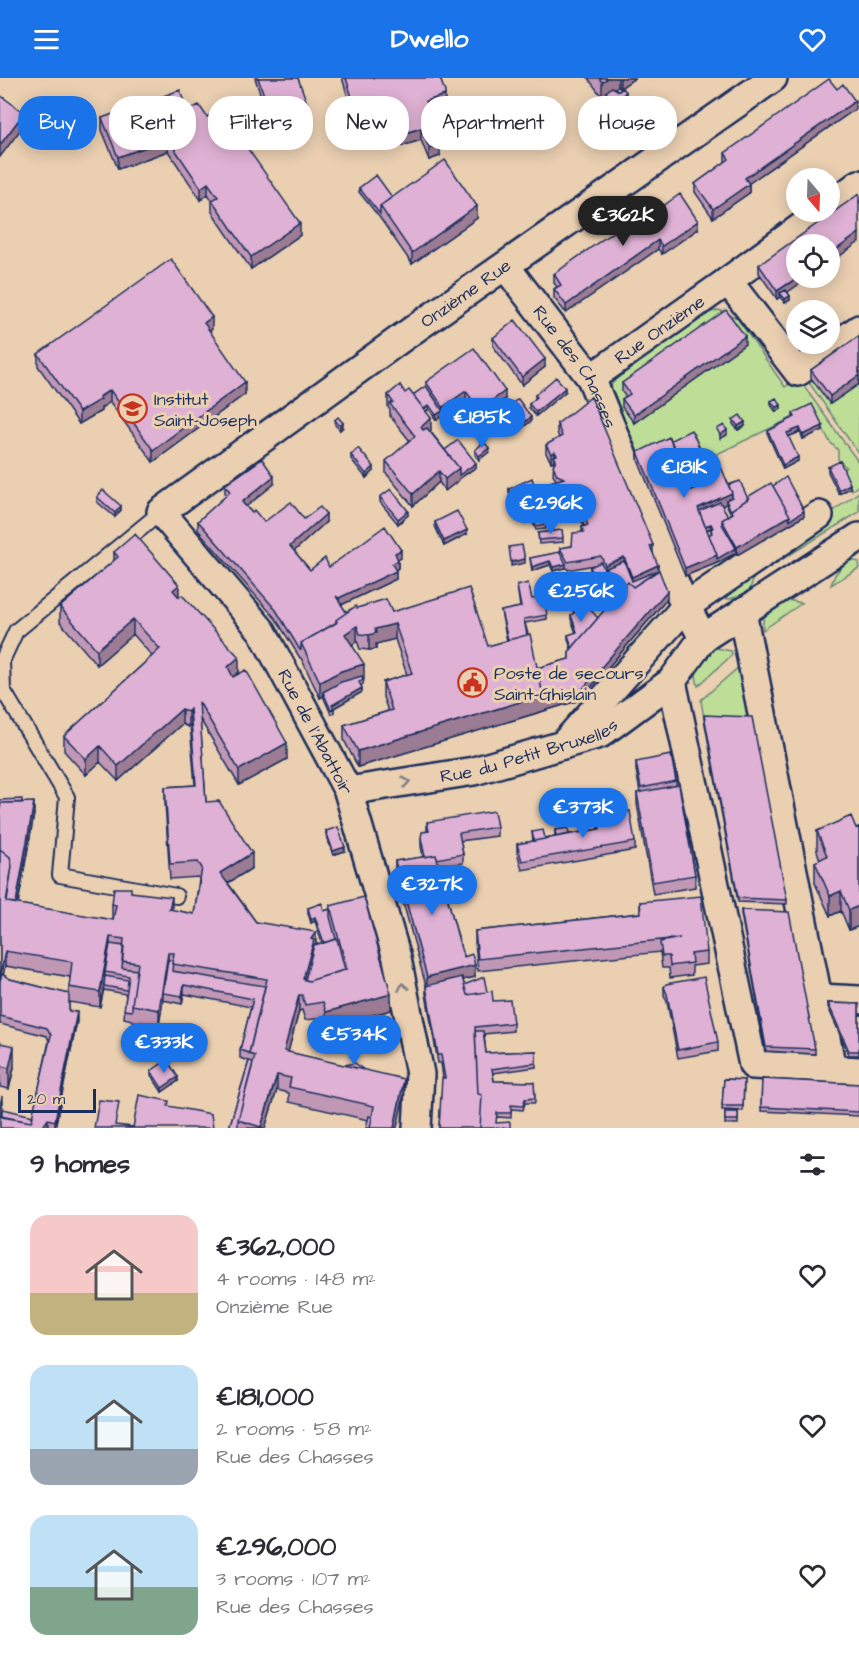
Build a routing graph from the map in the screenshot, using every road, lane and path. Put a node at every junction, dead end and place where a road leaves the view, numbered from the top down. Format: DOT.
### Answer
graph roads {
  1 [pos="771,79"];
  2 [pos="859,184"];
  3 [pos="840,198"];
  4 [pos="808,222"];
  5 [pos="506,267"];
  6 [pos="728,281"];
  7 [pos="859,329"];
  8 [pos="591,378"];
  9 [pos="161,512"];
  10 [pos="819,515"];
  11 [pos="859,537"];
  12 [pos="686,606"];
  13 [pos="742,612"];
  14 [pos="703,638"];
  15 [pos="672,681"];
  16 [pos="562,746"];
  17 [pos="348,791"];
  18 [pos="176,896"];
  19 [pos="819,998"];
  20 [pos="859,1000"];
  21 [pos="832,1069"];
  22 [pos="859,1071"];
  23 [pos="417,1128"];
  1 -- 5 [label="street, Onzième Rue"];
  2 -- 3 [label="street"];
  4 -- 6 [label="street, Rue Onzième"];
  5 -- 8 [label="street, Rue des Chasses"];
  5 -- 9 [label="street, Onzième Rue"];
  6 -- 7 [label="street"];
  6 -- 8 [label="street, Rue Onzième"];
  8 -- 12 [label="street, Rue des Chasses"];
  9 -- 17 [label="street, Rue de l'Abattoir"];
  9 -- 18 [label="lane"];
  10 -- 12 [label="street"];
  11 -- 13 [label="street, Rue du Petit Bruxelles"];
  12 -- 14 [label="street, Rue des Chasses"];
  12 -- 16 [label="street"];
  13 -- 14 [label="street, Rue du Petit Bruxelles"];
  13 -- 19 [label="street"];
  14 -- 15 [label="street, Rue du Petit Bruxelles"];
  15 -- 16 [label="street, Rue du Petit Bruxelles"];
  15 -- 21 [label="street"];
  17 -- 16 [label="street, Rue du Petit Bruxelles, one-way"];
  23 -- 17 [label="street, Rue de l'Abattoir, one-way"];
  19 -- 20 [label="street"];
  19 -- 21 [label="street"];
  21 -- 22 [label="street"];
}
